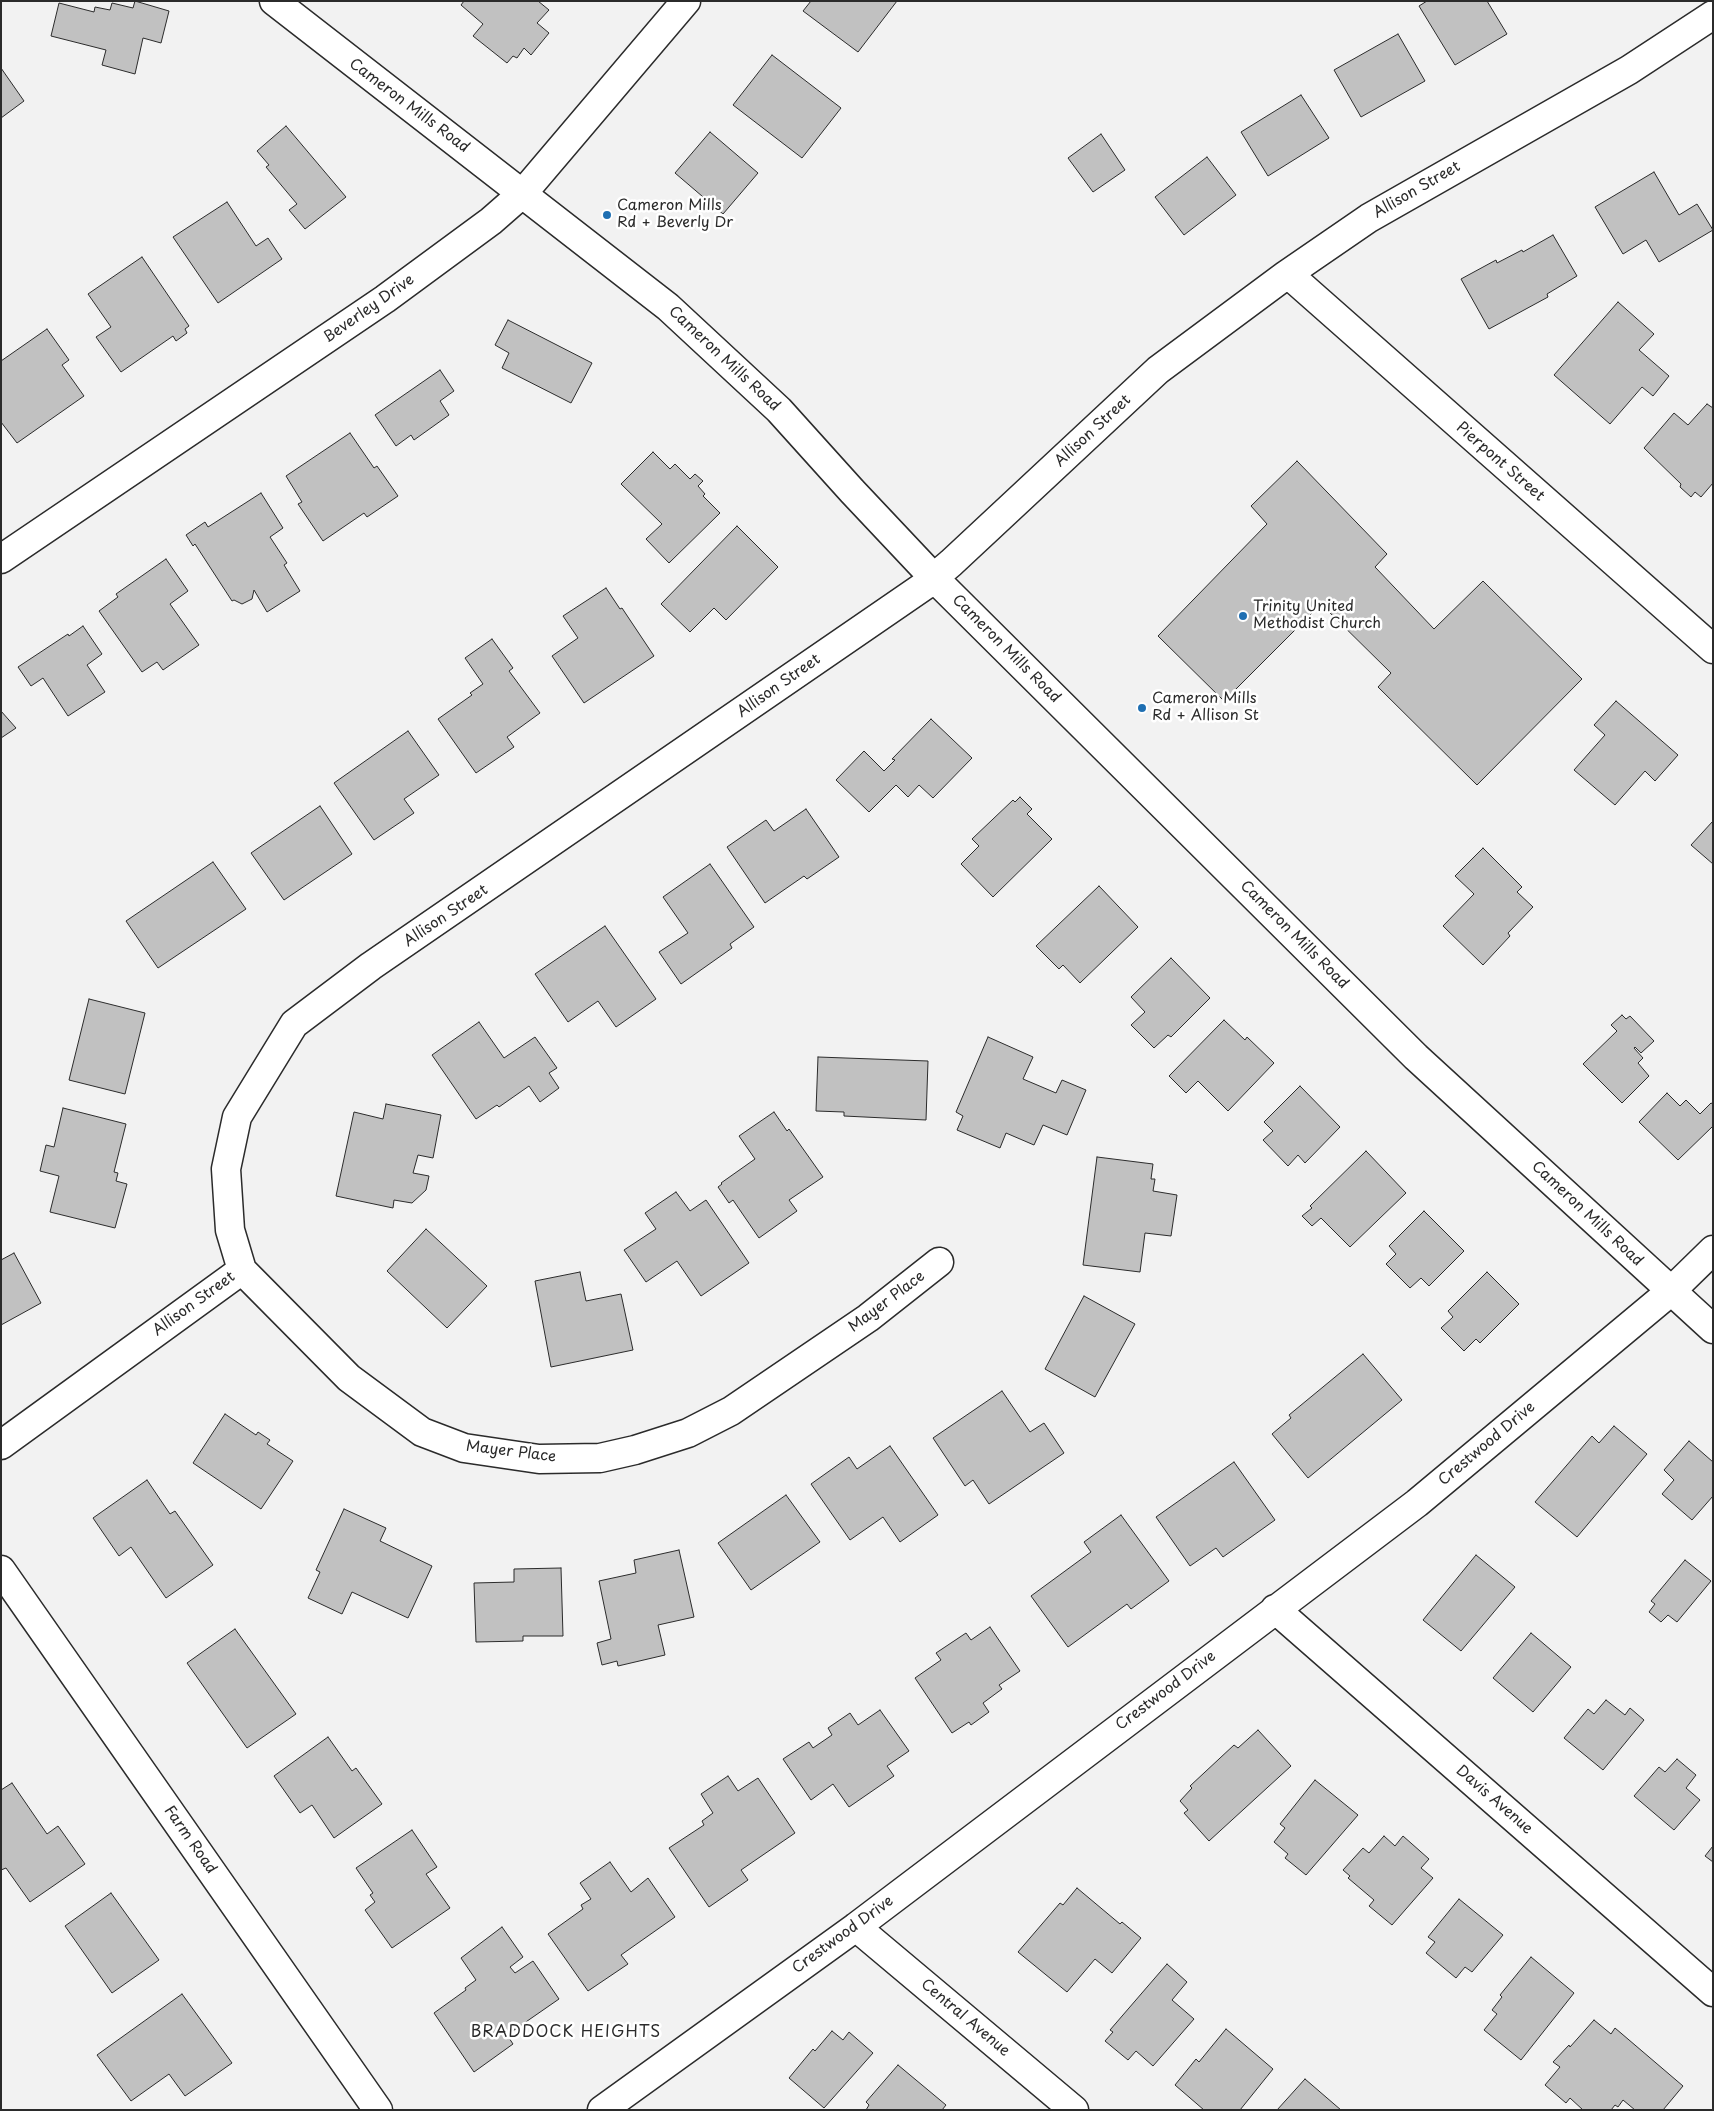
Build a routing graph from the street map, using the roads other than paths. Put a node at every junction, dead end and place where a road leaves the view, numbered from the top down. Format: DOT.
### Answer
graph roads {
  1 [pos="274,1"];
  2 [pos="686,1"];
  3 [pos="1708,1"];
  4 [pos="1713,2"];
  5 [pos="1713,15"];
  6 [pos="523,193"];
  7 [pos="1286,275"];
  8 [pos="1,559"];
  9 [pos="934,578"];
  10 [pos="1713,649"];
  11 [pos="1713,1250"];
  12 [pos="939,1262"];
  13 [pos="242,1270"];
  14 [pos="1670,1292"];
  15 [pos="1713,1329"];
  16 [pos="1,1444"];
  17 [pos="1,1570"];
  18 [pos="1275,1608"];
  19 [pos="856,1927"];
  20 [pos="1713,1992"];
  21 [pos="378,2110"];
  22 [pos="602,2110"];
  23 [pos="1074,2110"];
  1 -- 6 [label="street, Cameron Mills Road"];
  2 -- 6 [label="street, Beverley Drive"];
  3 -- 4 [label="street"];
  5 -- 7 [label="street, Allison Street"];
  6 -- 8 [label="street, Beverley Drive"];
  6 -- 9 [label="street, Cameron Mills Road"];
  7 -- 9 [label="street, Allison Street"];
  7 -- 10 [label="street, Pierpont Street"];
  9 -- 13 [label="street, Allison Street"];
  9 -- 14 [label="street, Cameron Mills Road"];
  11 -- 14 [label="street, Crestwood Drive"];
  12 -- 13 [label="street, Mayer Place"];
  13 -- 16 [label="street, Allison Street"];
  14 -- 15 [label="street, Cameron Mills Road"];
  14 -- 18 [label="street, Crestwood Drive"];
  17 -- 21 [label="street, Farm Road"];
  18 -- 19 [label="street, Crestwood Drive"];
  18 -- 20 [label="street, Davis Avenue"];
  19 -- 22 [label="street, Crestwood Drive"];
  19 -- 23 [label="street, Central Avenue"];
}
